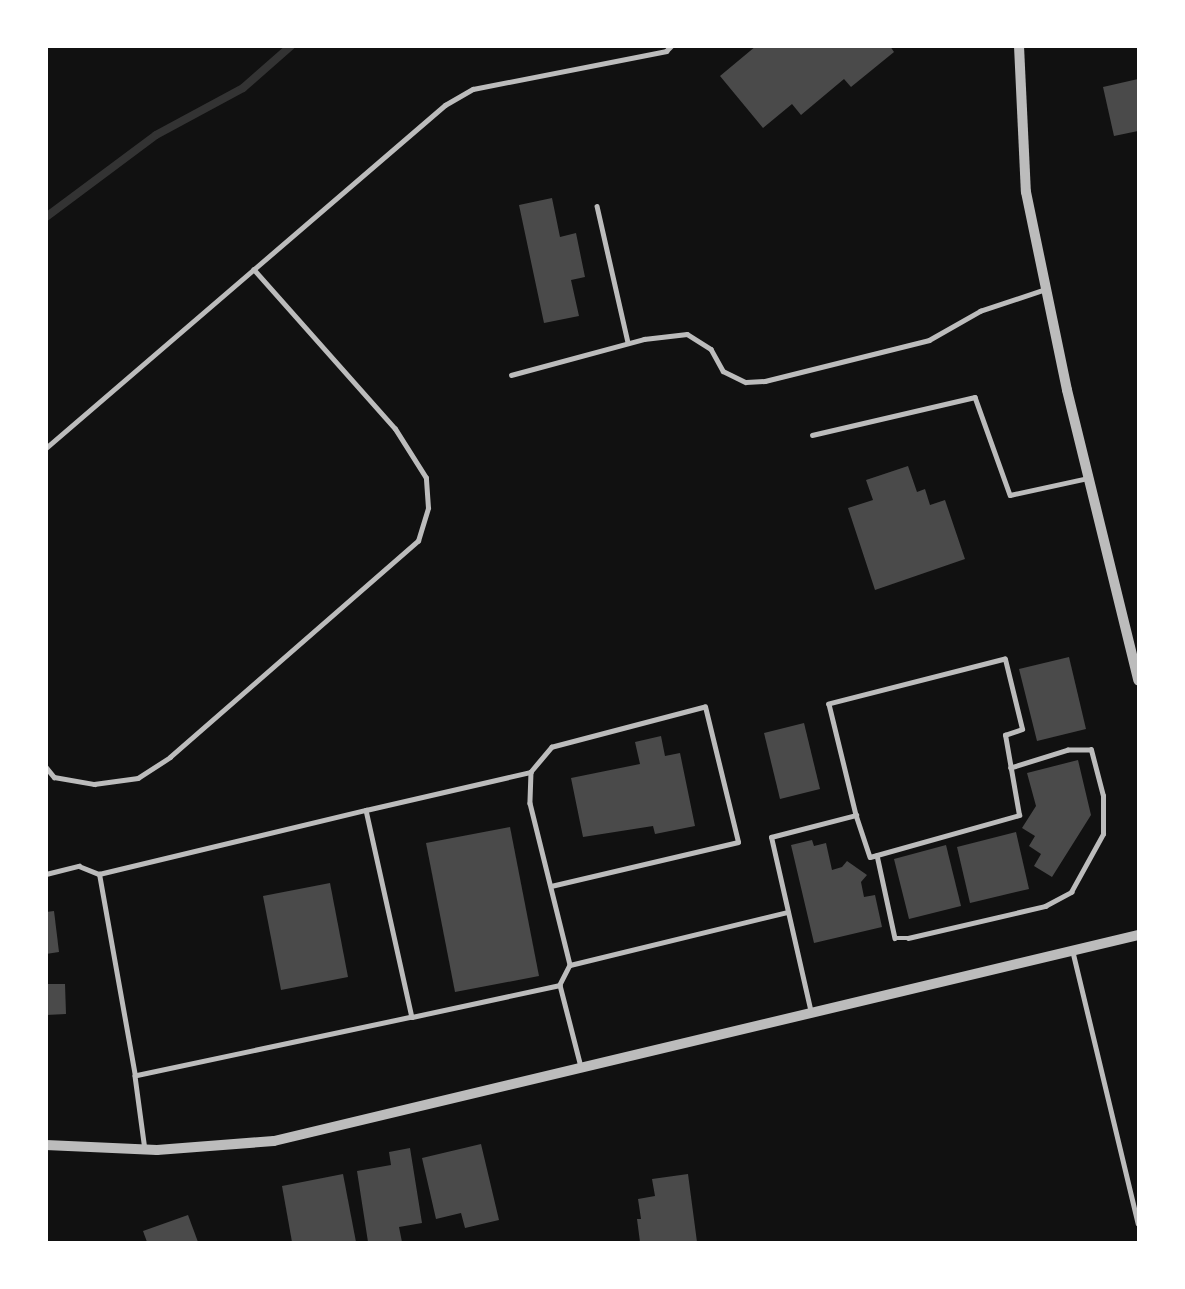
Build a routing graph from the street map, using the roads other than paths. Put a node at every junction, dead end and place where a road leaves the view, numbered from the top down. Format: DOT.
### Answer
graph roads {
  1 [pos="671,46"];
  2 [pos="1019,46"];
  3 [pos="597,206"];
  4 [pos="254,270"];
  5 [pos="1046,289"];
  6 [pos="628,344"];
  7 [pos="512,375"];
  8 [pos="812,435"];
  9 [pos="46,448"];
  10 [pos="1088,478"];
  11 [pos="1138,680"];
  12 [pos="46,767"];
  13 [pos="1011,768"];
  14 [pos="531,772"];
  15 [pos="366,810"];
  16 [pos="856,814"];
  17 [pos="877,855"];
  18 [pos="46,874"];
  19 [pos="99,874"];
  20 [pos="551,886"];
  21 [pos="788,912"];
  22 [pos="1138,935"];
  23 [pos="1072,950"];
  24 [pos="570,965"];
  25 [pos="560,985"];
  26 [pos="811,1013"];
  27 [pos="412,1017"];
  28 [pos="581,1067"];
  29 [pos="135,1076"];
  30 [pos="46,1145"];
  31 [pos="145,1150"];
  32 [pos="1138,1223"];
  1 -- 4 [label="lane"];
  2 -- 5 [label="street"];
  3 -- 6 [label="lane"];
  4 -- 9 [label="lane"];
  4 -- 12 [label="lane"];
  5 -- 6 [label="lane"];
  5 -- 10 [label="street"];
  6 -- 7 [label="lane"];
  8 -- 10 [label="lane"];
  10 -- 11 [label="street"];
  13 -- 16 [label="lane"];
  13 -- 17 [label="lane"];
  13 -- 17 [label="lane"];
  14 -- 15 [label="lane"];
  14 -- 20 [label="lane"];
  14 -- 20 [label="lane"];
  15 -- 19 [label="lane"];
  15 -- 27 [label="lane"];
  16 -- 17 [label="lane"];
  16 -- 21 [label="lane"];
  18 -- 19 [label="lane"];
  19 -- 29 [label="lane"];
  20 -- 24 [label="lane"];
  21 -- 24 [label="lane"];
  21 -- 26 [label="lane"];
  22 -- 23 [label="street"];
  23 -- 26 [label="street"];
  23 -- 32 [label="lane"];
  24 -- 25 [label="lane"];
  25 -- 27 [label="lane"];
  25 -- 28 [label="lane"];
  26 -- 28 [label="street"];
  27 -- 29 [label="lane"];
  28 -- 31 [label="street"];
  29 -- 31 [label="lane"];
  30 -- 31 [label="street"];
}
